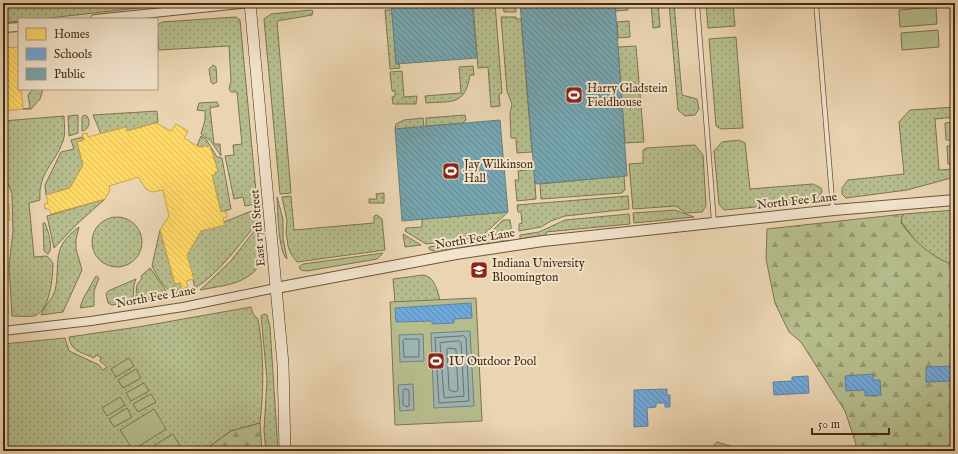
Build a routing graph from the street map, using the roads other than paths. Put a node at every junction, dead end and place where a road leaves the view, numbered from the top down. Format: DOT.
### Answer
graph roads {
  1 [pos="250,3"];
  2 [pos="697,3"];
  3 [pos="816,3"];
  4 [pos="105,18"];
  5 [pos="18,27"];
  6 [pos="3,28"];
  7 [pos="955,200"];
  8 [pos="834,210"];
  9 [pos="714,223"];
  10 [pos="276,288"];
  11 [pos="3,331"];
  12 [pos="285,451"];
  1 -- 4 [label="street"];
  1 -- 10 [label="main road, East 17th Street"];
  2 -- 9 [label="lane"];
  3 -- 8 [label="lane"];
  5 -- 6 [label="street"];
  7 -- 8 [label="street, North Fee Lane"];
  8 -- 9 [label="street, North Fee Lane"];
  9 -- 10 [label="street, North Fee Lane"];
  10 -- 11 [label="street, North Fee Lane"];
  10 -- 12 [label="main road, East 17th Street"];
}
